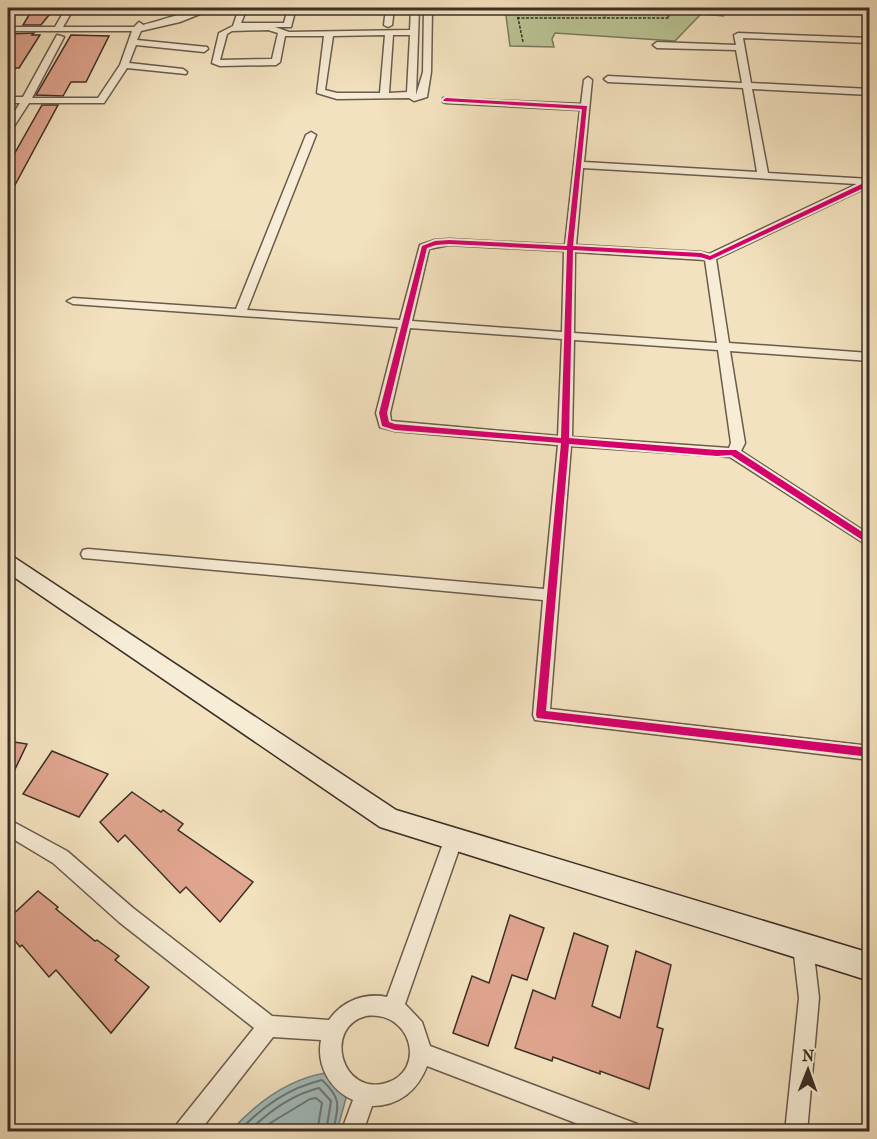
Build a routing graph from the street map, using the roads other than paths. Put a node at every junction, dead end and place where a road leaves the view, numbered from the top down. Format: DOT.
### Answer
graph roads {
  1 [pos="70,8"];
  2 [pos="194,8"];
  3 [pos="211,8"];
  4 [pos="243,8"];
  5 [pos="292,8"];
  6 [pos="390,8"];
  7 [pos="415,8"];
  8 [pos="428,8"];
  9 [pos="306,25"];
  10 [pos="138,26"];
  11 [pos="8,27"];
  12 [pos="389,28"];
  13 [pos="415,28"];
  14 [pos="428,29"];
  15 [pos="59,31"];
  16 [pos="282,32"];
  17 [pos="329,33"];
  18 [pos="868,40"];
  19 [pos="134,42"];
  20 [pos="657,45"];
  21 [pos="740,48"];
  22 [pos="204,49"];
  23 [pos="124,65"];
  24 [pos="183,72"];
  25 [pos="608,79"];
  26 [pos="588,80"];
  27 [pos="747,86"];
  28 [pos="870,92"];
  29 [pos="384,95"];
  30 [pos="411,95"];
  31 [pos="8,100"];
  32 [pos="26,100"];
  33 [pos="446,100"];
  34 [pos="585,108"];
  35 [pos="8,129"];
  36 [pos="311,135"];
  37 [pos="580,165"];
  38 [pos="763,176"];
  39 [pos="870,182"];
  40 [pos="570,248"];
  41 [pos="710,258"];
  42 [pos="73,301"];
  43 [pos="240,313"];
  44 [pos="405,324"];
  45 [pos="569,335"];
  46 [pos="724,346"];
  47 [pos="870,357"];
  48 [pos="565,440"];
  49 [pos="734,452"];
  50 [pos="870,542"];
  51 [pos="88,554"];
  52 [pos="8,562"];
  53 [pos="552,595"];
  54 [pos="870,753"];
  55 [pos="8,827"];
  56 [pos="454,838"];
  57 [pos="803,946"];
  58 [pos="870,967"];
  59 [pos="393,1008"];
  60 [pos="268,1026"];
  61 [pos="336,1031"];
  62 [pos="420,1053"];
  63 [pos="365,1096"];
  64 [pos="185,1131"];
  65 [pos="351,1131"];
  66 [pos="629,1131"];
  67 [pos="796,1131"];
  1 -- 15 [label="street"];
  2 -- 10 [label="street"];
  3 -- 10 [label="street"];
  4 -- 5 [label="street"];
  6 -- 12 [label="street"];
  7 -- 13 [label="street"];
  8 -- 14 [label="street"];
  9 -- 12 [label="street"];
  10 -- 15 [label="street"];
  10 -- 19 [label="street"];
  11 -- 15 [label="street"];
  12 -- 13 [label="street"];
  12 -- 17 [label="street"];
  12 -- 29 [label="street"];
  13 -- 14 [label="street"];
  13 -- 30 [label="street"];
  14 -- 30 [label="street"];
  15 -- 32 [label="street"];
  16 -- 16 [label="street"];
  16 -- 17 [label="street"];
  17 -- 29 [label="street"];
  18 -- 21 [label="street"];
  19 -- 22 [label="street"];
  19 -- 23 [label="street"];
  20 -- 21 [label="street"];
  21 -- 27 [label="street"];
  23 -- 24 [label="street"];
  23 -- 32 [label="street"];
  25 -- 27 [label="street"];
  26 -- 34 [label="street"];
  27 -- 28 [label="street"];
  27 -- 38 [label="street"];
  29 -- 30 [label="street"];
  31 -- 32 [label="street"];
  32 -- 35 [label="street"];
  33 -- 34 [label="street"];
  34 -- 37 [label="street"];
  36 -- 43 [label="street"];
  37 -- 38 [label="street"];
  37 -- 40 [label="street"];
  38 -- 39 [label="street"];
  39 -- 41 [label="street"];
  40 -- 41 [label="street"];
  40 -- 44 [label="street"];
  40 -- 45 [label="street"];
  41 -- 46 [label="street"];
  42 -- 43 [label="street"];
  43 -- 44 [label="street"];
  44 -- 45 [label="street"];
  44 -- 48 [label="street"];
  45 -- 46 [label="street"];
  45 -- 48 [label="street"];
  46 -- 47 [label="street"];
  46 -- 49 [label="street"];
  48 -- 49 [label="street"];
  48 -- 53 [label="street"];
  49 -- 50 [label="street"];
  51 -- 53 [label="street"];
  52 -- 56 [label="street"];
  53 -- 54 [label="street"];
  55 -- 60 [label="street"];
  56 -- 57 [label="street"];
  56 -- 59 [label="street"];
  57 -- 58 [label="street"];
  57 -- 67 [label="street"];
  59 -- 61 [label="street"];
  59 -- 62 [label="street"];
  60 -- 61 [label="street"];
  60 -- 64 [label="street"];
  61 -- 63 [label="street"];
  62 -- 63 [label="street"];
  62 -- 66 [label="street"];
  63 -- 65 [label="street"];
}
